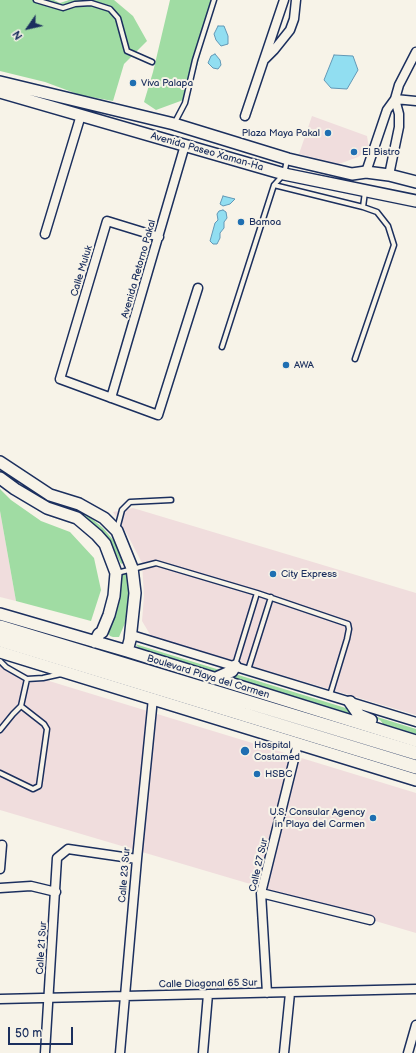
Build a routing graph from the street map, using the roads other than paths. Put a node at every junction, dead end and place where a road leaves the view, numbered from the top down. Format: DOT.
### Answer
graph roads {
  1 [pos="36,0"];
  2 [pos="214,0"];
  3 [pos="284,0"];
  4 [pos="296,0"];
  5 [pos="416,52"];
  6 [pos="264,59"];
  7 [pos="152,62"];
  8 [pos="0,82"];
  9 [pos="0,92"];
  10 [pos="395,99"];
  11 [pos="416,101"];
  12 [pos="80,115"];
  13 [pos="245,116"];
  14 [pos="174,124"];
  15 [pos="185,146"];
  16 [pos="288,159"];
  17 [pos="366,172"];
  18 [pos="284,174"];
  19 [pos="389,175"];
  20 [pos="416,182"];
  21 [pos="274,185"];
  22 [pos="366,190"];
  23 [pos="416,201"];
  24 [pos="363,207"];
  25 [pos="45,234"];
  26 [pos="159,237"];
  27 [pos="198,288"];
  28 [pos="222,347"];
  29 [pos="355,359"];
  30 [pos="111,398"];
  31 [pos="0,462"];
  32 [pos="0,478"];
  33 [pos="28,480"];
  34 [pos="15,489"];
  35 [pos="171,500"];
  36 [pos="117,531"];
  37 [pos="132,568"];
  38 [pos="116,573"];
  39 [pos="258,593"];
  40 [pos="271,597"];
  41 [pos="0,614"];
  42 [pos="0,627"];
  43 [pos="0,640"];
  44 [pos="95,642"];
  45 [pos="129,646"];
  46 [pos="0,652"];
  47 [pos="0,661"];
  48 [pos="235,666"];
  49 [pos="248,670"];
  50 [pos="65,672"];
  51 [pos="27,679"];
  52 [pos="214,679"];
  53 [pos="330,695"];
  54 [pos="153,698"];
  55 [pos="350,702"];
  56 [pos="21,706"];
  57 [pos="416,722"];
  58 [pos="0,730"];
  59 [pos="383,730"];
  60 [pos="416,741"];
  61 [pos="298,743"];
  62 [pos="416,753"];
  63 [pos="416,767"];
  64 [pos="0,773"];
  65 [pos="416,780"];
  66 [pos="2,845"];
  67 [pos="137,859"];
  68 [pos="0,869"];
  69 [pos="0,888"];
  70 [pos="56,892"];
  71 [pos="261,893"];
  72 [pos="370,920"];
  73 [pos="416,989"];
  74 [pos="290,992"];
  75 [pos="267,993"];
  76 [pos="208,994"];
  77 [pos="124,996"];
  78 [pos="49,997"];
  79 [pos="0,999"];
  80 [pos="416,1025"];
  81 [pos="45,1053"];
  82 [pos="120,1053"];
  83 [pos="203,1053"];
  84 [pos="284,1053"];
  85 [pos="408,1053"];
  1 -- 7 [label="lane"];
  2 -- 14 [label="lane"];
  3 -- 6 [label="street"];
  4 -- 6 [label="street"];
  5 -- 10 [label="street"];
  6 -- 13 [label="street"];
  8 -- 14 [label="main road, Avenida Paseo Xaman-Ha"];
  9 -- 12 [label="main road, Avenida Paseo Xaman-Ha"];
  10 -- 11 [label="street"];
  10 -- 17 [label="street"];
  10 -- 19 [label="street"];
  12 -- 15 [label="main road, Avenida Paseo Xaman-Ha"];
  12 -- 25 [label="street"];
  14 -- 16 [label="main road, Avenida Paseo Xaman-Ha"];
  15 -- 18 [label="main road, Avenida Paseo Xaman-Ha"];
  15 -- 26 [label="street, Avenida Retorno Pakal"];
  16 -- 17 [label="main road, Avenida Paseo Xaman-Ha"];
  16 -- 18 [label="lane"];
  17 -- 19 [label="main road, Avenida Paseo Xaman-Ha"];
  18 -- 21 [label="lane"];
  18 -- 22 [label="main road, Avenida Paseo Xaman-Ha"];
  19 -- 20 [label="main road, Avenida Paseo Xaman-Ha"];
  21 -- 24 [label="lane"];
  21 -- 28 [label="lane"];
  22 -- 23 [label="main road, Avenida Paseo Xaman-Ha"];
  22 -- 24 [label="lane"];
  24 -- 29 [label="lane"];
  26 -- 30 [label="street, Avenida Retorno Pakal"];
  26 -- 30 [label="street, Calle Muluk"];
  27 -- 30 [label="street"];
  31 -- 33 [label="main road"];
  32 -- 34 [label="main road"];
  33 -- 34 [label="main road"];
  33 -- 36 [label="main road"];
  34 -- 38 [label="main road"];
  35 -- 36 [label="lane"];
  36 -- 37 [label="main road"];
  37 -- 38 [label="lane"];
  37 -- 39 [label="lane"];
  37 -- 45 [label="main road"];
  38 -- 44 [label="main road"];
  39 -- 40 [label="lane"];
  39 -- 48 [label="lane"];
  40 -- 49 [label="lane"];
  40 -- 53 [label="lane"];
  41 -- 44 [label="main road, Boulevard Playa del Carmen"];
  42 -- 62 [label="highway"];
  43 -- 63 [label="highway"];
  44 -- 45 [label="main road, Boulevard Playa del Carmen"];
  45 -- 48 [label="street"];
  45 -- 52 [label="main road, Boulevard Playa del Carmen"];
  46 -- 50 [label="main road"];
  47 -- 51 [label="lane"];
  48 -- 49 [label="street"];
  48 -- 52 [label="main road"];
  49 -- 53 [label="street"];
  50 -- 51 [label="lane"];
  50 -- 54 [label="main road"];
  51 -- 56 [label="lane"];
  52 -- 59 [label="main road, Boulevard Playa del Carmen"];
  53 -- 55 [label="street"];
  54 -- 61 [label="main road"];
  54 -- 67 [label="street, Calle 23 Sur"];
  55 -- 57 [label="street"];
  55 -- 59 [label="main road"];
  56 -- 58 [label="lane"];
  56 -- 64 [label="lane"];
  59 -- 60 [label="main road, Boulevard Playa del Carmen"];
  61 -- 65 [label="main road"];
  61 -- 71 [label="street, Calle 27 Sur"];
  66 -- 68 [label="street"];
  67 -- 70 [label="street, Calle 21 Sur"];
  67 -- 77 [label="street, Calle 23 Sur"];
  69 -- 70 [label="street"];
  70 -- 78 [label="street, Calle 21 Sur"];
  71 -- 72 [label="street"];
  71 -- 75 [label="street, Calle 27 Sur"];
  73 -- 74 [label="street, Calle Diagonal 65 Sur"];
  74 -- 75 [label="street, Calle Diagonal 65 Sur"];
  74 -- 84 [label="street"];
  75 -- 76 [label="street, Calle Diagonal 65 Sur"];
  76 -- 77 [label="street, Calle Diagonal 65 Sur"];
  76 -- 83 [label="street"];
  77 -- 78 [label="street, Calle Diagonal 65 Sur"];
  77 -- 82 [label="street, Calle 23 Sur"];
  78 -- 79 [label="street, Calle Diagonal 65 Sur"];
  78 -- 81 [label="street, Calle 21 Sur"];
  80 -- 85 [label="street"];
}
